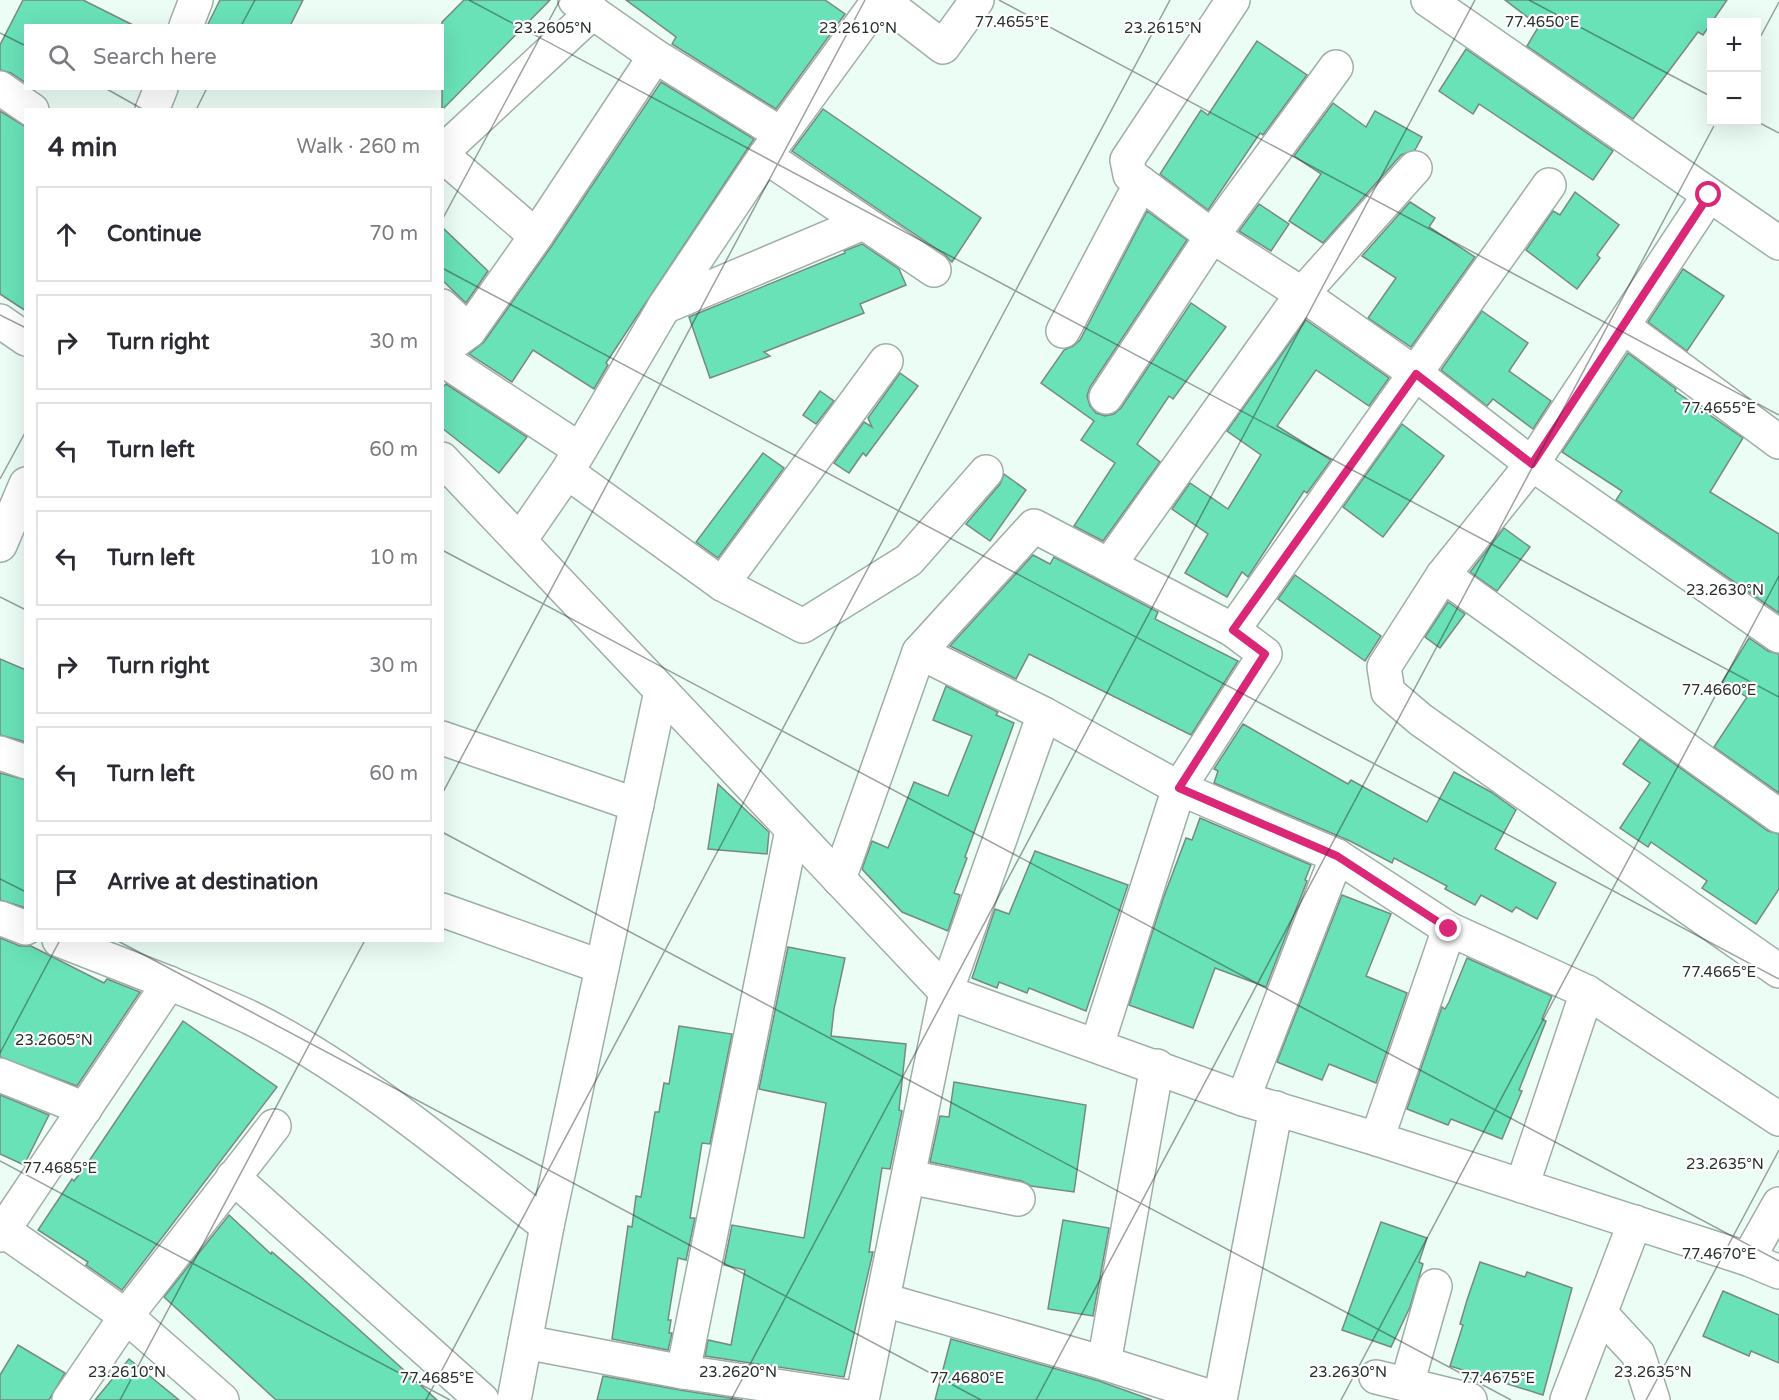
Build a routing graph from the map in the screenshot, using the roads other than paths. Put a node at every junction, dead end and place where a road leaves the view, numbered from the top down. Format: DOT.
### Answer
graph roads {
  1 [pos="196,0"];
  2 [pos="880,0"];
  3 [pos="977,0"];
  4 [pos="1233,0"];
  5 [pos="1428,0"];
  6 [pos="584,6"];
  7 [pos="187,24"];
  8 [pos="655,56"];
  9 [pos="1336,67"];
  10 [pos="0,88"];
  11 [pos="159,90"];
  12 [pos="29,108"];
  13 [pos="153,108"];
  14 [pos="773,145"];
  15 [pos="444,152"];
  16 [pos="444,156"];
  17 [pos="1414,168"];
  18 [pos="1141,183"];
  19 [pos="1549,185"];
  20 [pos="1709,195"];
  21 [pos="863,223"];
  22 [pos="536,236"];
  23 [pos="1212,236"];
  24 [pos="1779,243"];
  25 [pos="934,270"];
  26 [pos="1302,294"];
  27 [pos="664,307"];
  28 [pos="444,308"];
  29 [pos="0,321"];
  30 [pos="1624,327"];
  31 [pos="469,331"];
  32 [pos="1063,331"];
  33 [pos="24,338"];
  34 [pos="444,350"];
  35 [pos="444,361"];
  36 [pos="886,361"];
  37 [pos="1416,374"];
  38 [pos="1106,397"];
  39 [pos="1779,442"];
  40 [pos="444,461"];
  41 [pos="573,461"];
  42 [pos="1532,464"];
  43 [pos="986,472"];
  44 [pos="24,489"];
  45 [pos="520,540"];
  46 [pos="0,545"];
  47 [pos="1109,565"];
  48 [pos="1443,575"];
  49 [pos="722,584"];
  50 [pos="1233,630"];
  51 [pos="1779,636"];
  52 [pos="919,652"];
  53 [pos="661,691"];
  54 [pos="1044,714"];
  55 [pos="444,739"];
  56 [pos="0,753"];
  57 [pos="24,761"];
  58 [pos="1179,788"];
  59 [pos="637,805"];
  60 [pos="1779,816"];
  61 [pos="792,830"];
  62 [pos="1337,856"];
  63 [pos="839,879"];
  64 [pos="444,911"];
  65 [pos="0,918"];
  66 [pos="24,927"];
  67 [pos="1449,929"];
  68 [pos="64,942"];
  69 [pos="602,967"];
  70 [pos="1779,971"];
  71 [pos="169,983"];
  72 [pos="946,992"];
  73 [pos="1587,992"];
  74 [pos="1098,1046"];
  75 [pos="1157,1066"];
  76 [pos="0,1075"];
  77 [pos="1243,1099"];
  78 [pos="1276,1108"];
  79 [pos="85,1109"];
  80 [pos="1779,1119"];
  81 [pos="274,1126"];
  82 [pos="1377,1139"];
  83 [pos="233,1177"];
  84 [pos="909,1177"];
  85 [pos="1522,1186"];
  86 [pos="1018,1199"];
  87 [pos="1779,1204"];
  88 [pos="1635,1222"];
  89 [pos="547,1226"];
  90 [pos="1,1231"];
  91 [pos="1748,1259"];
  92 [pos="1779,1272"];
  93 [pos="1435,1286"];
  94 [pos="884,1300"];
  95 [pos="1601,1314"];
  96 [pos="126,1316"];
  97 [pos="525,1342"];
  98 [pos="1104,1363"];
  99 [pos="683,1372"];
  100 [pos="1376,1377"];
  101 [pos="1407,1384"];
  102 [pos="69,1400"];
  103 [pos="222,1400"];
  104 [pos="482,1400"];
  105 [pos="514,1400"];
  106 [pos="862,1400"];
  107 [pos="1470,1400"];
  108 [pos="1567,1400"];
  109 [pos="1653,1400"];
  1 -- 7 [label="street"];
  2 -- 3 [label="street"];
  2 -- 14 [label="street"];
  4 -- 18 [label="street"];
  5 -- 20 [label="street"];
  6 -- 8 [label="street"];
  6 -- 15 [label="street"];
  8 -- 14 [label="street"];
  8 -- 22 [label="street"];
  9 -- 23 [label="street"];
  10 -- 12 [label="street"];
  11 -- 13 [label="street"];
  14 -- 21 [label="street"];
  14 -- 27 [label="street"];
  16 -- 22 [label="street"];
  17 -- 26 [label="street"];
  18 -- 23 [label="street"];
  18 -- 32 [label="street"];
  19 -- 37 [label="street"];
  20 -- 24 [label="street"];
  20 -- 30 [label="street"];
  21 -- 25 [label="street"];
  21 -- 27 [label="street"];
  22 -- 31 [label="street"];
  23 -- 26 [label="street"];
  23 -- 38 [label="street"];
  26 -- 37 [label="street"];
  26 -- 47 [label="street"];
  27 -- 41 [label="street"];
  28 -- 31 [label="street"];
  29 -- 33 [label="street"];
  30 -- 39 [label="street"];
  30 -- 42 [label="street"];
  31 -- 34 [label="street"];
  35 -- 41 [label="street"];
  36 -- 49 [label="street"];
  37 -- 42 [label="street"];
  37 -- 50 [label="street"];
  40 -- 45 [label="street"];
  41 -- 45 [label="street"];
  41 -- 49 [label="street"];
  42 -- 48 [label="street"];
  42 -- 51 [label="street"];
  43 -- 49 [label="street"];
  44 -- 46 [label="street"];
  45 -- 53 [label="street"];
  47 -- 50 [label="street"];
  47 -- 52 [label="street"];
  48 -- 60 [label="street"];
  48 -- 70 [label="street"];
  50 -- 58 [label="street"];
  52 -- 54 [label="street"];
  52 -- 63 [label="street"];
  53 -- 59 [label="street"];
  53 -- 61 [label="street"];
  54 -- 58 [label="street"];
  54 -- 72 [label="street"];
  55 -- 59 [label="street"];
  56 -- 57 [label="street"];
  58 -- 62 [label="street"];
  58 -- 74 [label="street"];
  59 -- 69 [label="street"];
  61 -- 63 [label="street"];
  61 -- 99 [label="street"];
  62 -- 67 [label="street"];
  62 -- 77 [label="street"];
  63 -- 72 [label="street"];
  64 -- 69 [label="street"];
  65 -- 66 [label="street"];
  67 -- 73 [label="street"];
  67 -- 82 [label="street"];
  68 -- 71 [label="street"];
  69 -- 89 [label="street"];
  71 -- 79 [label="street"];
  71 -- 89 [label="street"];
  72 -- 74 [label="street"];
  72 -- 84 [label="street"];
  73 -- 80 [label="street"];
  73 -- 85 [label="street"];
  74 -- 75 [label="street"];
  75 -- 77 [label="street"];
  75 -- 98 [label="street"];
  76 -- 79 [label="street"];
  77 -- 78 [label="street"];
  78 -- 82 [label="street"];
  78 -- 98 [label="street"];
  79 -- 90 [label="street"];
  81 -- 83 [label="street"];
  82 -- 85 [label="street"];
  83 -- 96 [label="street"];
  83 -- 104 [label="street"];
  84 -- 86 [label="street"];
  84 -- 94 [label="street"];
  85 -- 88 [label="street"];
  87 -- 91 [label="street"];
  88 -- 91 [label="street"];
  88 -- 95 [label="street"];
  89 -- 97 [label="street"];
  90 -- 96 [label="street"];
  91 -- 92 [label="street"];
  93 -- 101 [label="street"];
  94 -- 98 [label="street"];
  94 -- 106 [label="street"];
  95 -- 108 [label="street"];
  95 -- 109 [label="street"];
  96 -- 102 [label="street"];
  96 -- 103 [label="street"];
  97 -- 99 [label="street"];
  97 -- 105 [label="street"];
  99 -- 106 [label="street"];
  100 -- 101 [label="street"];
  101 -- 107 [label="street"];
}
